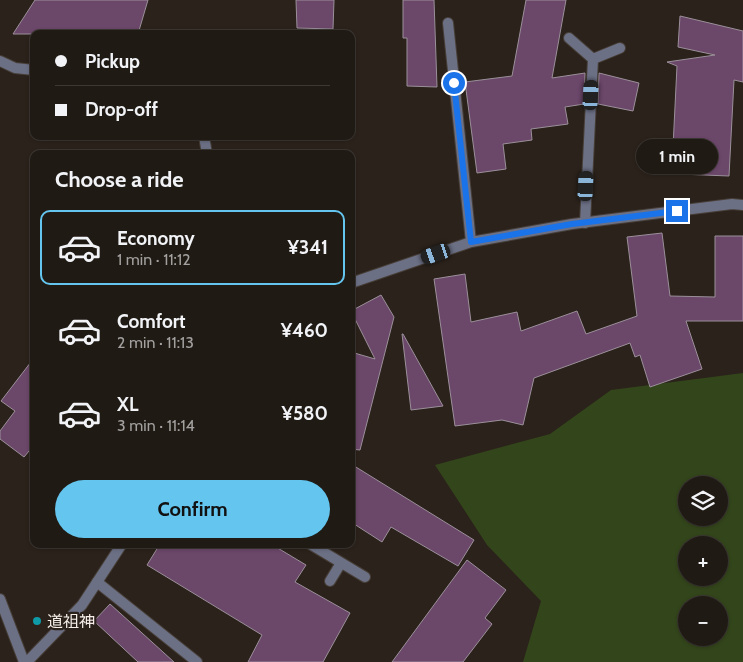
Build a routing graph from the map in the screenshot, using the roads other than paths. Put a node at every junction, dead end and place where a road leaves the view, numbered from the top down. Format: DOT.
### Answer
graph roads {
  1 [pos="448,23"];
  2 [pos="569,38"];
  3 [pos="620,48"];
  4 [pos="593,59"];
  5 [pos="0,61"];
  6 [pos="30,70"];
  7 [pos="743,205"];
  8 [pos="585,223"];
  9 [pos="471,242"];
  10 [pos="355,282"];
  11 [pos="119,548"];
  12 [pos="317,548"];
  13 [pos="341,563"];
  14 [pos="365,577"];
  15 [pos="330,581"];
  16 [pos="97,582"];
  17 [pos="0,599"];
  18 [pos="25,662"];
  19 [pos="196,662"];
  1 -- 9 [label="street"];
  2 -- 4 [label="street"];
  3 -- 4 [label="street"];
  4 -- 8 [label="street"];
  5 -- 6 [label="street"];
  7 -- 8 [label="street"];
  8 -- 9 [label="street"];
  9 -- 10 [label="street"];
  11 -- 16 [label="street"];
  12 -- 13 [label="street"];
  13 -- 14 [label="street"];
  13 -- 15 [label="street"];
  16 -- 18 [label="street"];
  16 -- 19 [label="street"];
  17 -- 18 [label="street"];
}
